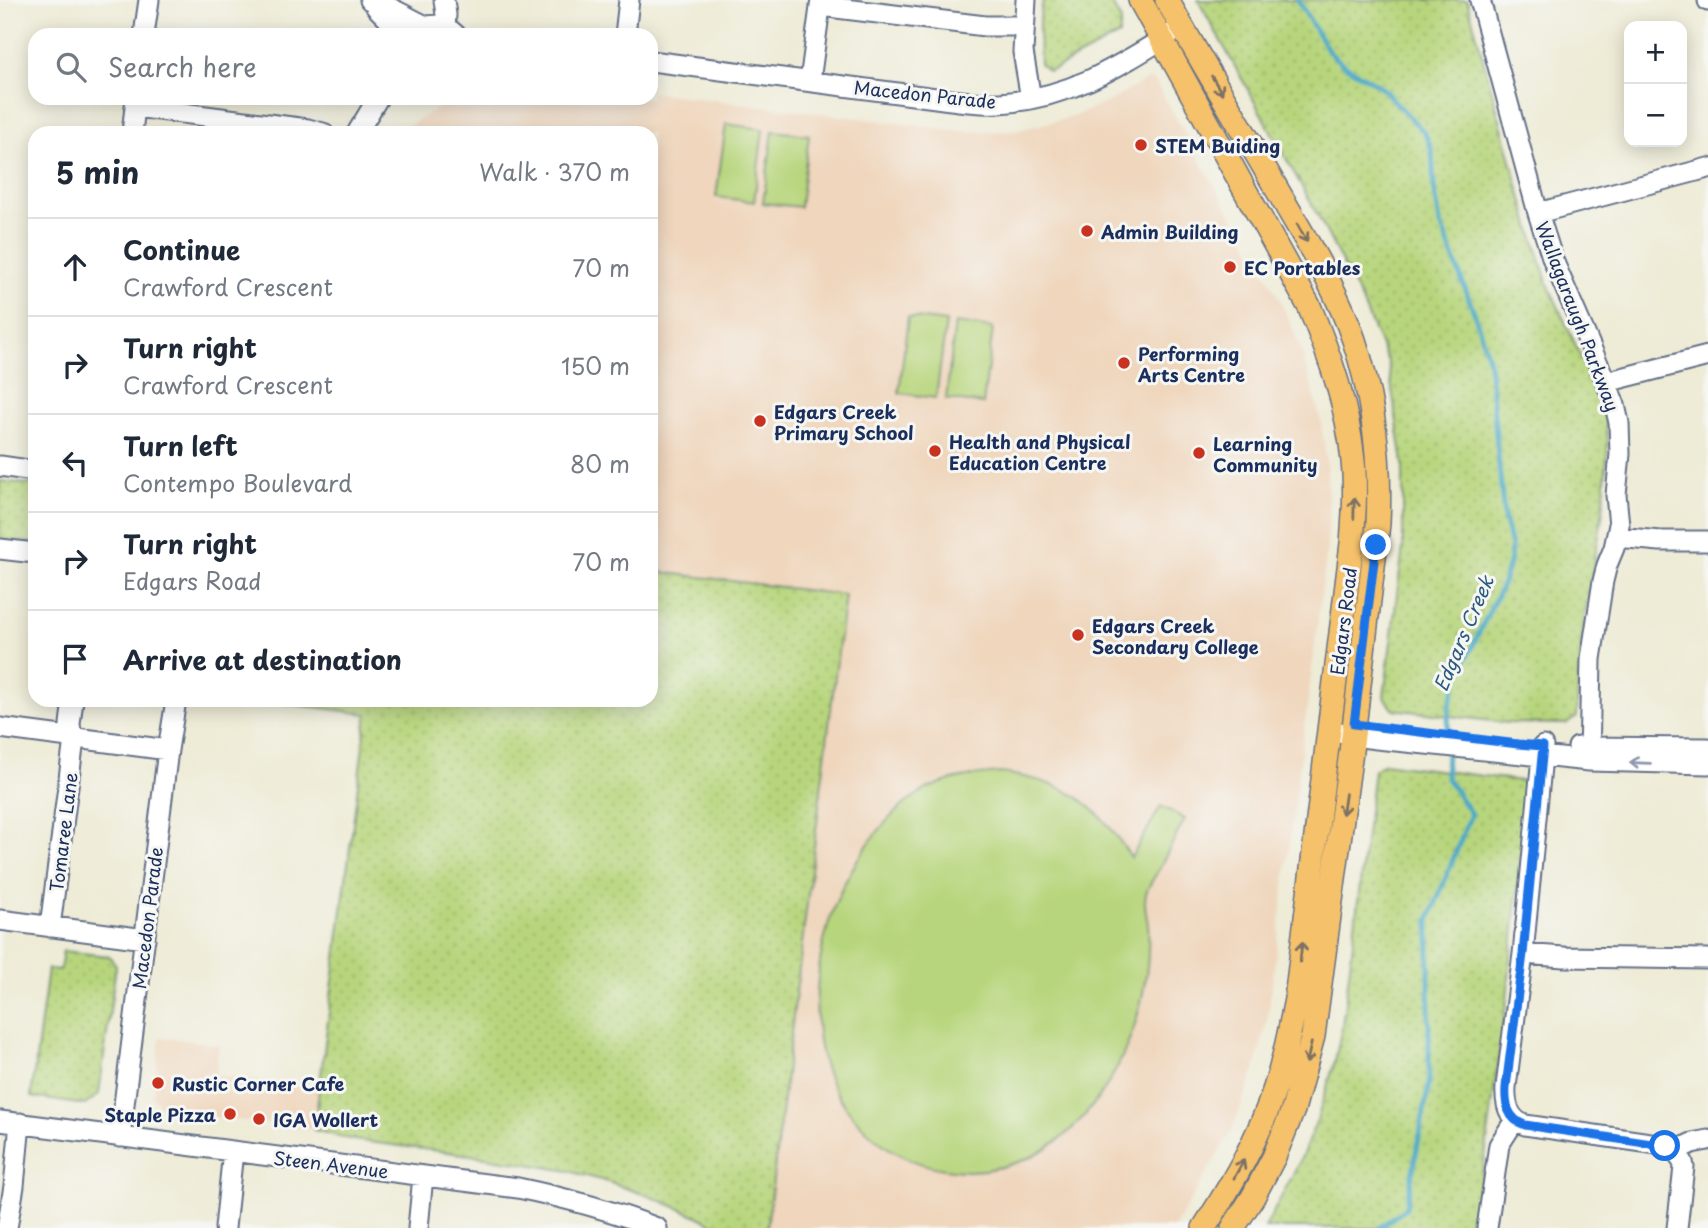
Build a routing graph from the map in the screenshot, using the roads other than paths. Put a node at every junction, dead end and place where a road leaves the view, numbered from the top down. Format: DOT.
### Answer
graph roads {
  1 [pos="149,0"];
  2 [pos="368,0"];
  3 [pos="444,0"];
  4 [pos="629,0"];
  5 [pos="1026,0"];
  6 [pos="1140,0"];
  7 [pos="1167,0"];
  8 [pos="1480,0"];
  9 [pos="820,3"];
  10 [pos="1024,26"];
  11 [pos="1182,27"];
  12 [pos="145,28"];
  13 [pos="395,28"];
  14 [pos="432,28"];
  15 [pos="443,28"];
  16 [pos="626,28"];
  17 [pos="1161,40"];
  18 [pos="658,62"];
  19 [pos="810,81"];
  20 [pos="1031,99"];
  21 [pos="136,105"];
  22 [pos="155,105"];
  23 [pos="376,105"];
  24 [pos="133,126"];
  25 [pos="289,126"];
  26 [pos="362,126"];
  27 [pos="1708,168"];
  28 [pos="1538,213"];
  29 [pos="1708,356"];
  30 [pos="1606,382"];
  31 [pos="0,466"];
  32 [pos="28,470"];
  33 [pos="1616,537"];
  34 [pos="1708,541"];
  35 [pos="0,549"];
  36 [pos="28,552"];
  37 [pos="72,707"];
  38 [pos="175,707"];
  39 [pos="0,728"];
  40 [pos="1330,729"];
  41 [pos="1354,730"];
  42 [pos="71,737"];
  43 [pos="1708,748"];
  44 [pos="168,750"];
  45 [pos="1542,751"];
  46 [pos="1589,754"];
  47 [pos="1708,764"];
  48 [pos="0,920"];
  49 [pos="50,927"];
  50 [pos="145,939"];
  51 [pos="1523,954"];
  52 [pos="1708,959"];
  53 [pos="1515,1120"];
  54 [pos="0,1121"];
  55 [pos="20,1123"];
  56 [pos="120,1137"];
  57 [pos="1708,1140"];
  58 [pos="233,1151"];
  59 [pos="1675,1151"];
  60 [pos="423,1175"];
  61 [pos="7,1228"];
  62 [pos="225,1228"];
  63 [pos="418,1228"];
  64 [pos="657,1228"];
  65 [pos="1204,1228"];
  66 [pos="1233,1228"];
  67 [pos="1487,1228"];
  68 [pos="1677,1228"];
  1 -- 12 [label="street"];
  2 -- 13 [label="street"];
  2 -- 14 [label="street"];
  3 -- 15 [label="street"];
  4 -- 16 [label="street"];
  5 -- 10 [label="street"];
  6 -- 17 [label="main road, Edgars Road"];
  7 -- 11 [label="main road, Edgars Road"];
  8 -- 28 [label="street, Wallagaraugh Parkway"];
  9 -- 10 [label="street"];
  9 -- 19 [label="street"];
  10 -- 20 [label="street"];
  11 -- 17 [label="street, Macedon Parade"];
  11 -- 41 [label="main road, Edgars Road, one-way"];
  17 -- 20 [label="street, Macedon Parade"];
  40 -- 17 [label="main road, Edgars Road, one-way"];
  18 -- 19 [label="street, Macedon Parade"];
  19 -- 20 [label="street, Macedon Parade"];
  21 -- 24 [label="street"];
  22 -- 25 [label="street"];
  23 -- 26 [label="street"];
  27 -- 28 [label="street"];
  28 -- 30 [label="street, Wallagaraugh Parkway"];
  29 -- 30 [label="street"];
  30 -- 33 [label="street, Wallagaraugh Parkway"];
  31 -- 32 [label="street"];
  33 -- 34 [label="street"];
  33 -- 46 [label="street, Wallagaraugh Parkway"];
  35 -- 36 [label="street"];
  37 -- 42 [label="street, Tomaree Lane"];
  38 -- 44 [label="street, Macedon Parade"];
  39 -- 42 [label="street"];
  40 -- 41 [label="street"];
  65 -- 40 [label="main road, Edgars Road, one-way"];
  41 -- 45 [label="street"];
  41 -- 66 [label="main road, Edgars Road, one-way"];
  42 -- 44 [label="street"];
  42 -- 49 [label="street, Tomaree Lane"];
  43 -- 46 [label="street"];
  44 -- 50 [label="street, Macedon Parade"];
  45 -- 46 [label="street"];
  45 -- 51 [label="street"];
  47 -- 46 [label="street, one-way"];
  48 -- 49 [label="street"];
  49 -- 50 [label="street"];
  50 -- 56 [label="street, Macedon Parade"];
  51 -- 52 [label="street"];
  51 -- 53 [label="street"];
  53 -- 59 [label="street"];
  53 -- 67 [label="street"];
  54 -- 55 [label="street, Steen Avenue"];
  55 -- 56 [label="street, Steen Avenue"];
  55 -- 61 [label="street"];
  56 -- 58 [label="street, Steen Avenue"];
  57 -- 59 [label="street"];
  58 -- 60 [label="street, Steen Avenue"];
  58 -- 62 [label="street"];
  59 -- 68 [label="street"];
  60 -- 63 [label="street"];
  60 -- 64 [label="street, Steen Avenue"];
}
